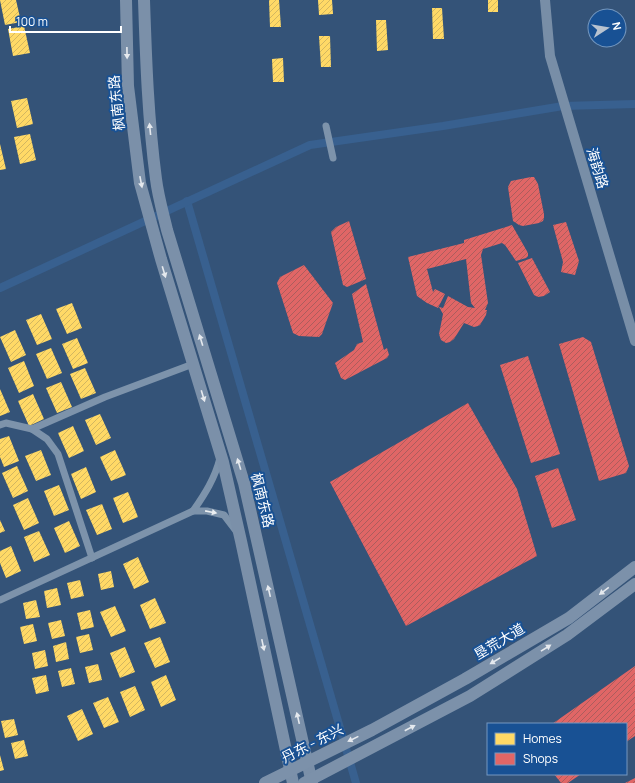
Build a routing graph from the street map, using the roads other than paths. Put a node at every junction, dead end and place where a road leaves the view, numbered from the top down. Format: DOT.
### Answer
graph roads {
  1 [pos="126,0"];
  2 [pos="144,0"];
  3 [pos="545,0"];
  4 [pos="326,126"];
  5 [pos="334,158"];
  6 [pos="635,341"];
  7 [pos="193,364"];
  8 [pos="0,425"];
  9 [pos="32,429"];
  10 [pos="220,454"];
  11 [pos="193,510"];
  12 [pos="240,535"];
  13 [pos="92,558"];
  14 [pos="635,567"];
  15 [pos="635,584"];
  16 [pos="0,600"];
  17 [pos="372,730"];
  18 [pos="308,762"];
  19 [pos="291,777"];
  20 [pos="309,782"];
  21 [pos="266,783"];
  1 -- 7 [label="main road, 枫南东路, one-way"];
  18 -- 2 [label="main road, 枫南东路, one-way"];
  3 -- 6 [label="main road, 海韵路"];
  4 -- 5 [label="street"];
  7 -- 9 [label="street"];
  7 -- 10 [label="main road, one-way"];
  8 -- 9 [label="street"];
  9 -- 13 [label="street"];
  10 -- 11 [label="street"];
  10 -- 12 [label="main road"];
  11 -- 12 [label="street, one-way"];
  11 -- 13 [label="street"];
  12 -- 19 [label="main road, one-way"];
  13 -- 16 [label="street"];
  14 -- 17 [label="highway, 垦荒大道, one-way"];
  20 -- 15 [label="highway, one-way"];
  17 -- 18 [label="highway, 丹东 - 东兴, one-way"];
  18 -- 19 [label="highway, 丹东 - 东兴"];
  18 -- 20 [label="main road, 枫南东路"];
  19 -- 21 [label="highway, 丹东 - 东兴"];
}
